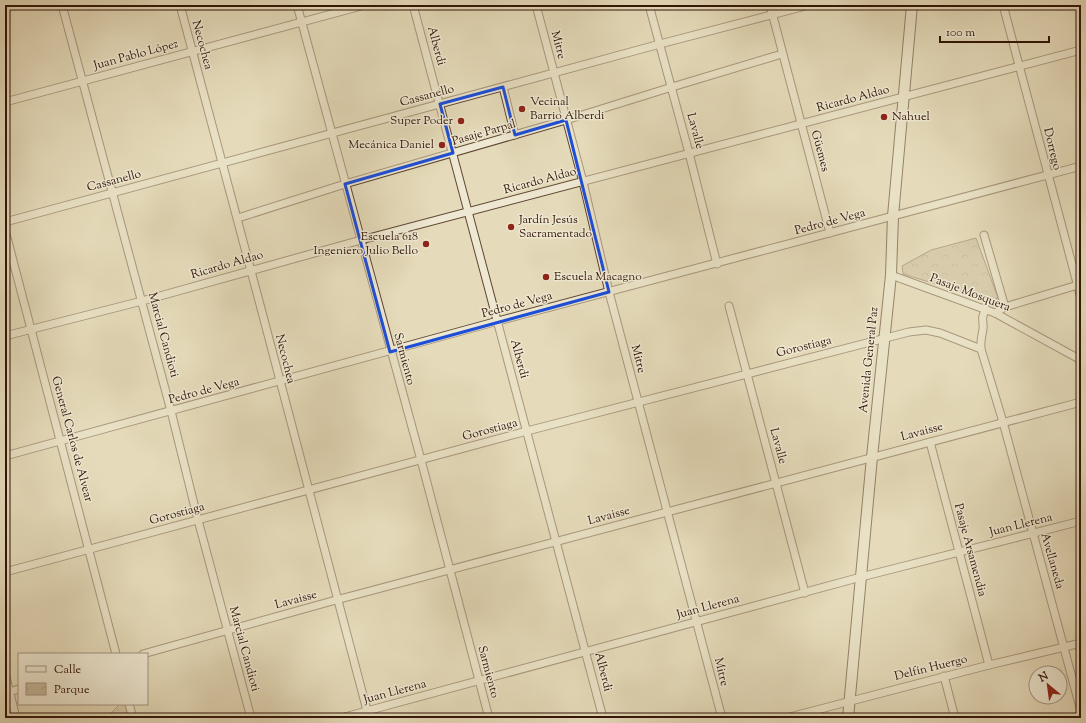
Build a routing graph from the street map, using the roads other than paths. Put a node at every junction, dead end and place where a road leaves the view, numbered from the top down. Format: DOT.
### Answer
graph roads {
  1 [pos="62,5"];
  2 [pos="180,5"];
  3 [pos="297,5"];
  4 [pos="365,5"];
  5 [pos="413,5"];
  6 [pos="536,5"];
  7 [pos="649,5"];
  8 [pos="770,5"];
  9 [pos="809,5"];
  10 [pos="912,5"];
  11 [pos="1003,5"];
  12 [pos="772,15"];
  13 [pos="301,22"];
  14 [pos="660,44"];
  15 [pos="1081,50"];
  16 [pos="192,52"];
  17 [pos="782,54"];
  18 [pos="1020,66"];
  19 [pos="554,72"];
  20 [pos="83,81"];
  21 [pos="503,87"];
  22 [pos="672,87"];
  23 [pos="903,97"];
  24 [pos="5,102"];
  25 [pos="440,104"];
  26 [pos="566,120"];
  27 [pos="801,124"];
  28 [pos="331,133"];
  29 [pos="515,135"];
  30 [pos="453,153"];
  31 [pos="689,153"];
  32 [pos="222,163"];
  33 [pos="1081,166"];
  34 [pos="1047,175"];
  35 [pos="583,182"];
  36 [pos="345,184"];
  37 [pos="114,192"];
  38 [pos="467,212"];
  39 [pos="893,216"];
  40 [pos="238,218"];
  41 [pos="5,222"];
  42 [pos="5,230"];
  43 [pos="830,233"];
  44 [pos="984,235"];
  45 [pos="361,240"];
  46 [pos="717,264"];
  47 [pos="251,270"];
  48 [pos="891,275"];
  49 [pos="1079,285"];
  50 [pos="609,292"];
  51 [pos="1081,298"];
  52 [pos="142,301"];
  53 [pos="729,306"];
  54 [pos="1005,306"];
  55 [pos="986,309"];
  56 [pos="995,312"];
  57 [pos="498,321"];
  58 [pos="31,329"];
  59 [pos="5,336"];
  60 [pos="885,338"];
  61 [pos="981,349"];
  62 [pos="390,352"];
  63 [pos="1081,360"];
  64 [pos="747,373"];
  65 [pos="279,382"];
  66 [pos="638,402"];
  67 [pos="1080,403"];
  68 [pos="172,411"];
  69 [pos="1003,422"];
  70 [pos="527,431"];
  71 [pos="61,441"];
  72 [pos="930,442"];
  73 [pos="5,456"];
  74 [pos="872,457"];
  75 [pos="421,460"];
  76 [pos="777,482"];
  77 [pos="308,490"];
  78 [pos="668,512"];
  79 [pos="198,520"];
  80 [pos="1081,521"];
  81 [pos="1033,534"];
  82 [pos="557,542"];
  83 [pos="89,549"];
  84 [pos="959,552"];
  85 [pos="450,570"];
  86 [pos="5,572"];
  87 [pos="861,577"];
  88 [pos="805,592"];
  89 [pos="336,600"];
  90 [pos="697,622"];
  91 [pos="227,630"];
  92 [pos="1081,643"];
  93 [pos="1064,647"];
  94 [pos="586,651"];
  95 [pos="116,653"];
  96 [pos="146,653"];
  97 [pos="989,665"];
  98 [pos="5,673"];
  99 [pos="944,676"];
  100 [pos="479,682"];
  101 [pos="18,689"];
  102 [pos="7,692"];
  103 [pos="850,701"];
  104 [pos="129,705"];
  105 [pos="1081,711"];
  106 [pos="368,715"];
  107 [pos="16,718"];
  108 [pos="133,718"];
  109 [pos="251,718"];
  110 [pos="341,718"];
  111 [pos="489,718"];
  112 [pos="603,718"];
  113 [pos="722,718"];
  114 [pos="786,718"];
  115 [pos="848,718"];
  116 [pos="955,718"];
  1 -- 20 [label="street, Marcial Candioti"];
  2 -- 16 [label="street, Necochea"];
  3 -- 13 [label="street, Sarmiento"];
  4 -- 13 [label="street, Juan Pablo López"];
  5 -- 25 [label="street, Alberdi"];
  6 -- 19 [label="street, Mitre"];
  7 -- 14 [label="street, Lavalle"];
  8 -- 12 [label="street, Güemes"];
  9 -- 12 [label="street, Cassanello"];
  10 -- 23 [label="main road, Avenida General Paz"];
  11 -- 18 [label="street, Dorrego"];
  12 -- 14 [label="street, Cassanello"];
  12 -- 17 [label="street, Güemes"];
  13 -- 16 [label="street, Juan Pablo López"];
  13 -- 28 [label="street, Sarmiento"];
  14 -- 19 [label="street, Cassanello"];
  14 -- 22 [label="street, Lavalle"];
  15 -- 18 [label="street, Ricardo Aldao"];
  16 -- 20 [label="street, Juan Pablo López"];
  16 -- 32 [label="street, Necochea"];
  17 -- 22 [label="street, Pasaje Parpal"];
  17 -- 27 [label="street, Güemes"];
  18 -- 23 [label="street, Ricardo Aldao"];
  18 -- 34 [label="street, Dorrego"];
  19 -- 21 [label="street, Cassanello"];
  19 -- 26 [label="street, Mitre"];
  20 -- 24 [label="street, Juan Pablo López"];
  20 -- 37 [label="street, Marcial Candioti"];
  21 -- 25 [label="street, Cassanello"];
  21 -- 29 [label="street"];
  22 -- 26 [label="street, Pasaje Parpal"];
  22 -- 31 [label="street, Lavalle"];
  23 -- 27 [label="street, Ricardo Aldao"];
  23 -- 39 [label="main road, Avenida General Paz"];
  25 -- 28 [label="street, Cassanello"];
  25 -- 30 [label="street, Alberdi"];
  26 -- 29 [label="street, Pasaje Parpal"];
  26 -- 35 [label="street, Mitre"];
  27 -- 31 [label="street, Ricardo Aldao"];
  27 -- 43 [label="street, Güemes"];
  28 -- 32 [label="street, Cassanello"];
  28 -- 36 [label="street, Sarmiento"];
  29 -- 30 [label="street, Pasaje Parpal"];
  30 -- 36 [label="street, Pasaje Parpal"];
  30 -- 38 [label="street, Alberdi"];
  31 -- 35 [label="street, Ricardo Aldao"];
  31 -- 46 [label="street, Lavalle"];
  32 -- 37 [label="street, Cassanello"];
  32 -- 40 [label="street, Necochea"];
  33 -- 34 [label="street, Pedro de Vega"];
  34 -- 39 [label="street, Pedro de Vega"];
  34 -- 49 [label="street, Dorrego"];
  35 -- 38 [label="street, Ricardo Aldao"];
  35 -- 50 [label="street, Mitre"];
  36 -- 40 [label="street, Pasaje Parpal"];
  36 -- 45 [label="street, Sarmiento"];
  37 -- 41 [label="street, Cassanello"];
  37 -- 52 [label="street, Marcial Candioti"];
  38 -- 45 [label="street, Ricardo Aldao"];
  38 -- 57 [label="street, Alberdi"];
  39 -- 43 [label="street, Pedro de Vega"];
  39 -- 48 [label="main road, Avenida General Paz"];
  40 -- 47 [label="street, Necochea"];
  42 -- 58 [label="street, General Carlos de Alvear"];
  43 -- 46 [label="street, Pedro de Vega"];
  44 -- 54 [label="street"];
  45 -- 47 [label="street, Ricardo Aldao"];
  45 -- 62 [label="street, Sarmiento"];
  46 -- 50 [label="street, Pedro de Vega"];
  47 -- 52 [label="street, Ricardo Aldao"];
  47 -- 65 [label="street, Necochea"];
  48 -- 55 [label="street, Pasaje Mosquera"];
  48 -- 60 [label="main road, Avenida General Paz"];
  49 -- 51 [label="street, Dorrego"];
  49 -- 54 [label="street"];
  50 -- 57 [label="street, Pedro de Vega"];
  50 -- 66 [label="street, Mitre"];
  52 -- 58 [label="street, Ricardo Aldao"];
  52 -- 68 [label="street, Marcial Candioti"];
  53 -- 64 [label="street, Lavalle"];
  54 -- 56 [label="street"];
  55 -- 56 [label="street, Pasaje Mosquera"];
  55 -- 61 [label="street"];
  56 -- 63 [label="street, Pasaje Mosquera"];
  57 -- 62 [label="street, Pedro de Vega"];
  57 -- 70 [label="street, Alberdi"];
  58 -- 59 [label="street, Ricardo Aldao"];
  58 -- 71 [label="street, General Carlos de Alvear"];
  60 -- 61 [label="street, Gorostiaga"];
  60 -- 64 [label="street, Gorostiaga"];
  60 -- 74 [label="main road, Avenida General Paz"];
  61 -- 69 [label="street, Avellaneda"];
  62 -- 65 [label="street, Pedro de Vega"];
  62 -- 75 [label="street, Sarmiento"];
  64 -- 66 [label="street, Gorostiaga"];
  64 -- 76 [label="street, Lavalle"];
  65 -- 68 [label="street, Pedro de Vega"];
  65 -- 77 [label="street, Necochea"];
  66 -- 70 [label="street, Gorostiaga"];
  66 -- 78 [label="street, Mitre"];
  67 -- 69 [label="street, Lavaisse"];
  68 -- 71 [label="street, Pedro de Vega"];
  68 -- 79 [label="street, Marcial Candioti"];
  69 -- 72 [label="street, Lavaisse"];
  69 -- 81 [label="street, Avellaneda"];
  70 -- 75 [label="street, Gorostiaga"];
  70 -- 82 [label="street, Alberdi"];
  71 -- 73 [label="street, Pedro de Vega"];
  71 -- 83 [label="street, General Carlos de Alvear"];
  72 -- 74 [label="street, Lavaisse"];
  72 -- 84 [label="street, Pasaje Arsamendia"];
  74 -- 76 [label="street, Lavaisse"];
  74 -- 87 [label="main road, Avenida General Paz"];
  75 -- 77 [label="street, Gorostiaga"];
  75 -- 85 [label="street, Sarmiento"];
  76 -- 78 [label="street, Lavaisse"];
  76 -- 88 [label="street, Lavalle"];
  77 -- 79 [label="street, Gorostiaga"];
  77 -- 89 [label="street, Necochea"];
  78 -- 82 [label="street, Lavaisse"];
  78 -- 90 [label="street, Mitre"];
  79 -- 83 [label="street, Gorostiaga"];
  79 -- 91 [label="street, Marcial Candioti"];
  80 -- 81 [label="street, Juan Llerena"];
  81 -- 84 [label="street, Juan Llerena"];
  81 -- 93 [label="street, Avellaneda"];
  82 -- 85 [label="street, Lavaisse"];
  82 -- 94 [label="street, Alberdi"];
  83 -- 86 [label="street, Gorostiaga"];
  83 -- 95 [label="street, General Carlos de Alvear"];
  84 -- 87 [label="street, Juan Llerena"];
  84 -- 97 [label="street, Pasaje Arsamendia"];
  85 -- 89 [label="street, Lavaisse"];
  85 -- 100 [label="street, Sarmiento"];
  87 -- 88 [label="street, Juan Llerena"];
  87 -- 103 [label="main road, Avenida General Paz"];
  88 -- 90 [label="street, Juan Llerena"];
  89 -- 91 [label="street, Lavaisse"];
  89 -- 106 [label="street, Necochea"];
  90 -- 94 [label="street, Juan Llerena"];
  90 -- 113 [label="street, Mitre"];
  91 -- 96 [label="street, Lavaisse"];
  91 -- 109 [label="street, Marcial Candioti"];
  92 -- 93 [label="street, Delfín Huergo"];
  93 -- 97 [label="street, Delfín Huergo"];
  93 -- 105 [label="street, Avellaneda"];
  94 -- 100 [label="street, Juan Llerena"];
  94 -- 112 [label="street, Alberdi"];
  97 -- 99 [label="street, Delfín Huergo"];
  98 -- 102 [label="street"];
  99 -- 103 [label="street, Delfín Huergo"];
  99 -- 116 [label="street"];
  100 -- 106 [label="street, Juan Llerena"];
  100 -- 111 [label="street, Sarmiento"];
  101 -- 102 [label="street"];
  102 -- 107 [label="street"];
  103 -- 114 [label="street, Delfín Huergo"];
  103 -- 115 [label="main road, Avenida General Paz"];
  104 -- 108 [label="street"];
  106 -- 110 [label="street, Juan Llerena"];
}
